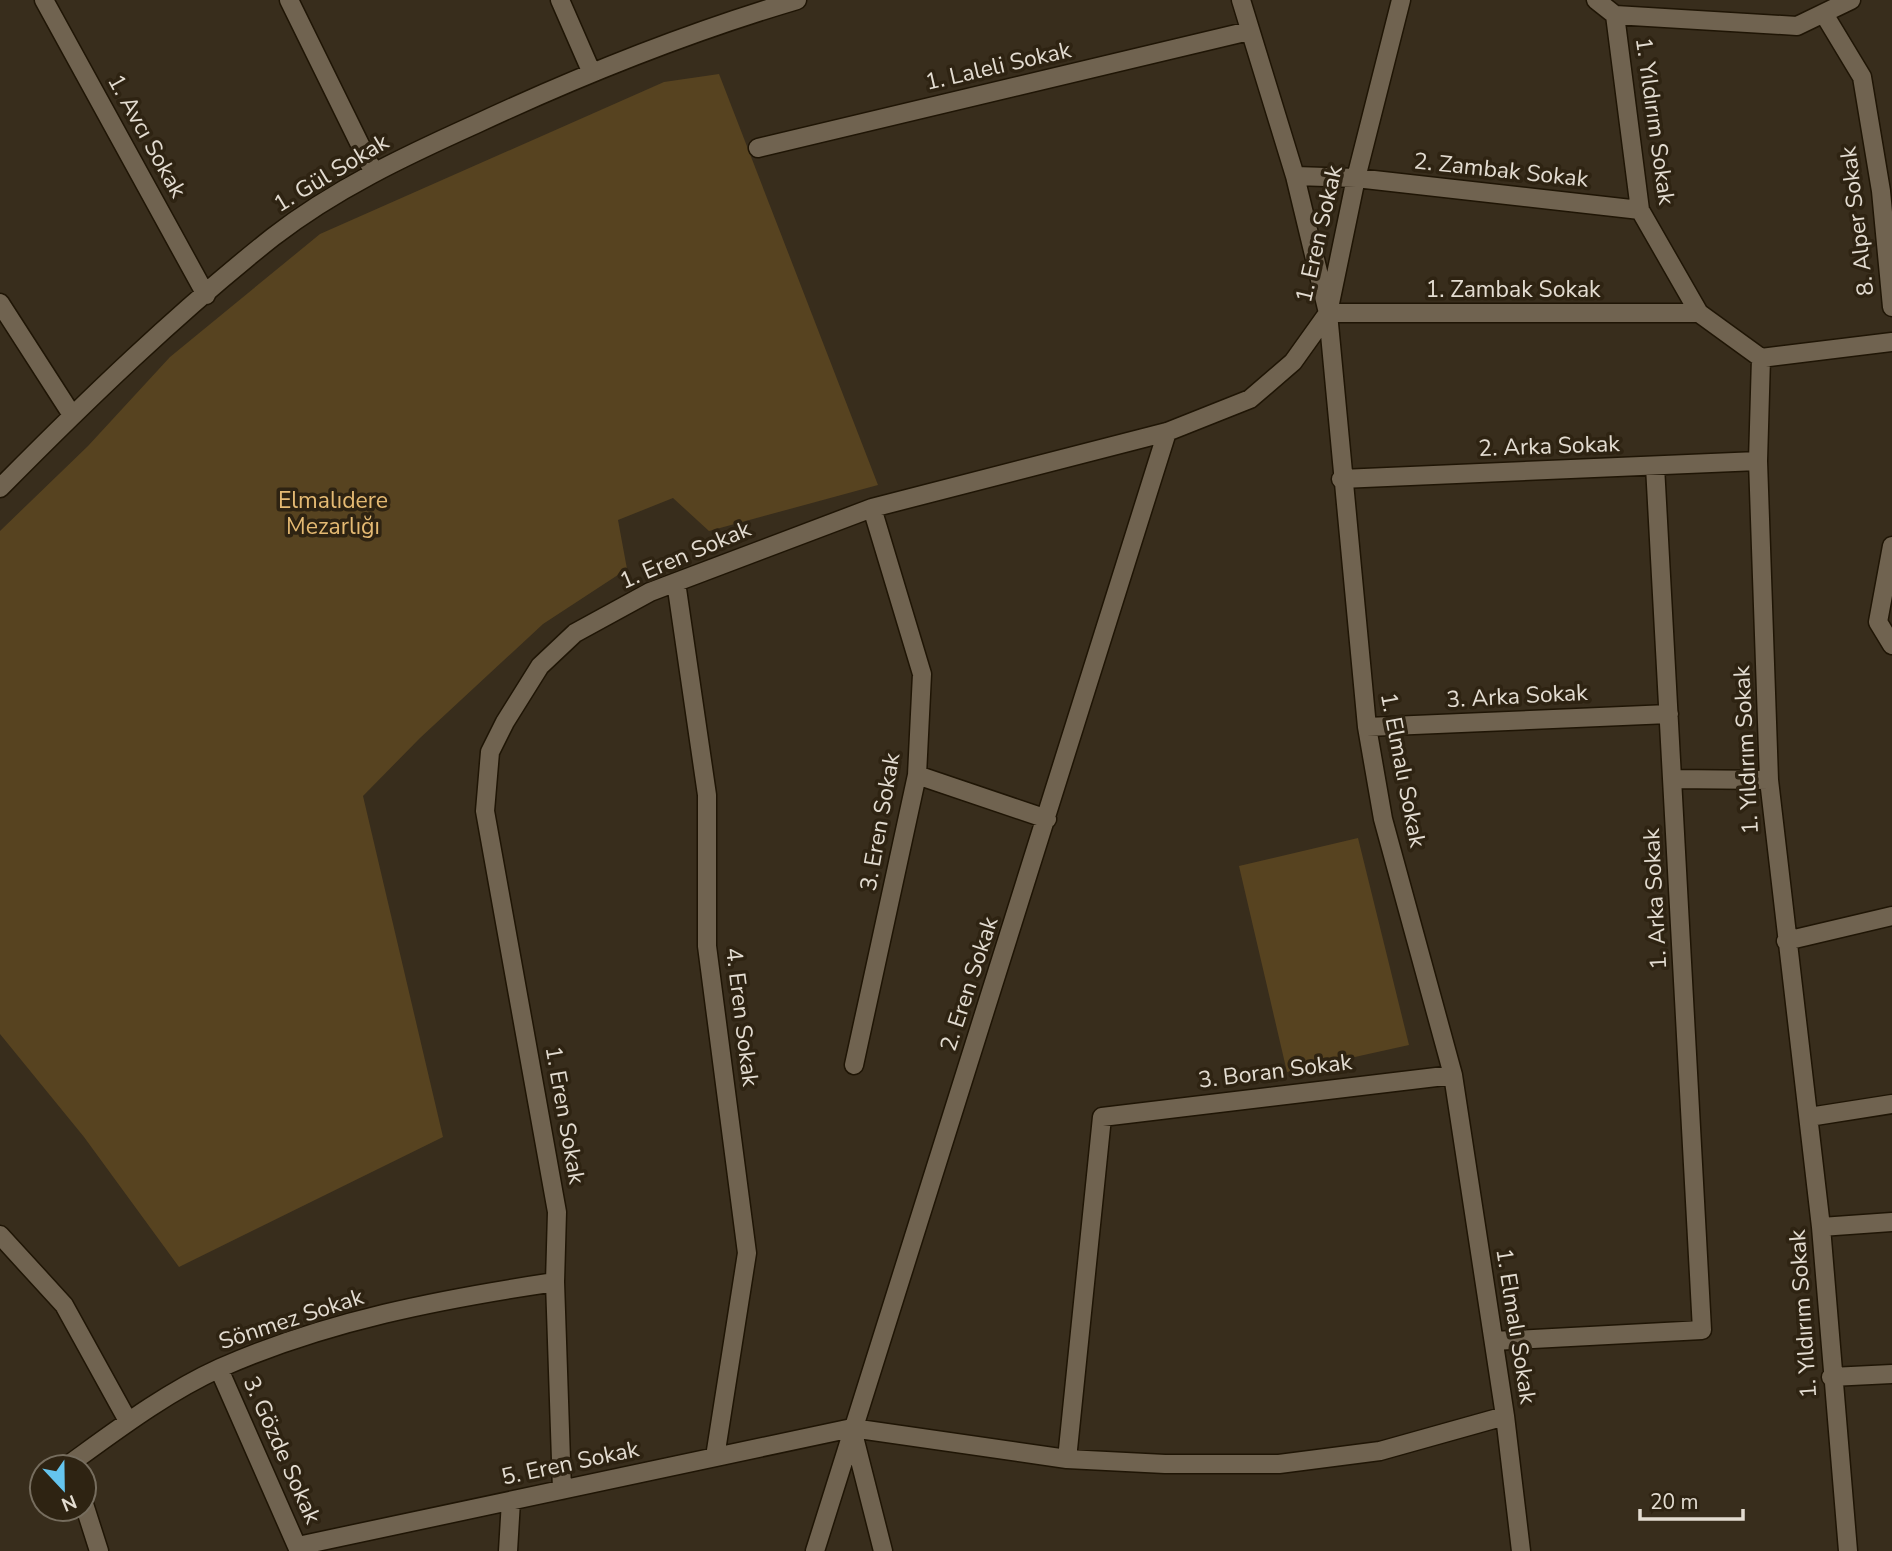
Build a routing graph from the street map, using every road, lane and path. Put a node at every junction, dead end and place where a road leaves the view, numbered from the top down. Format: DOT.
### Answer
graph roads {
  1 [pos="44,0"];
  2 [pos="289,0"];
  3 [pos="560,0"];
  4 [pos="797,0"];
  5 [pos="1241,0"];
  6 [pos="1401,0"];
  7 [pos="1596,0"];
  8 [pos="1851,0"];
  9 [pos="1824,14"];
  10 [pos="1615,15"];
  11 [pos="1250,31"];
  12 [pos="591,71"];
  13 [pos="758,148"];
  14 [pos="373,171"];
  15 [pos="1295,176"];
  16 [pos="1356,178"];
  17 [pos="1887,188"];
  18 [pos="1640,210"];
  19 [pos="206,295"];
  20 [pos="0,303"];
  21 [pos="1892,307"];
  22 [pos="1328,313"];
  23 [pos="1699,313"];
  24 [pos="1892,342"];
  25 [pos="1761,358"];
  26 [pos="72,415"];
  27 [pos="1167,432"];
  28 [pos="1759,461"];
  29 [pos="1655,466"];
  30 [pos="1341,479"];
  31 [pos="0,488"];
  32 [pos="872,508"];
  33 [pos="1892,545"];
  34 [pos="676,582"];
  35 [pos="1892,645"];
  36 [pos="1669,713"];
  37 [pos="1367,727"];
  38 [pos="917,775"];
  39 [pos="1673,779"];
  40 [pos="1769,780"];
  41 [pos="1047,820"];
  42 [pos="1892,916"];
  43 [pos="1786,941"];
  44 [pos="854,1065"];
  45 [pos="1453,1075"];
  46 [pos="1892,1104"];
  47 [pos="1809,1116"];
  48 [pos="1892,1222"];
  49 [pos="1821,1227"];
  50 [pos="0,1235"];
  51 [pos="555,1282"];
  52 [pos="1494,1341"];
  53 [pos="219,1368"];
  54 [pos="1892,1374"];
  55 [pos="1831,1377"];
  56 [pos="1505,1416"];
  57 [pos="128,1421"];
  58 [pos="852,1428"];
  59 [pos="85,1453"];
  60 [pos="715,1457"];
  61 [pos="1067,1459"];
  62 [pos="562,1490"];
  63 [pos="510,1501"];
  64 [pos="90,1523"];
  65 [pos="299,1548"];
  66 [pos="99,1551"];
  67 [pos="508,1551"];
  68 [pos="815,1551"];
  69 [pos="883,1551"];
  70 [pos="1521,1551"];
  71 [pos="1848,1551"];
  1 -- 19 [label="street, 1. Avcı Sokak"];
  2 -- 14 [label="street"];
  3 -- 12 [label="street"];
  4 -- 12 [label="street, 1. Gül Sokak"];
  5 -- 11 [label="street, 1. Elmalı Sokak"];
  6 -- 16 [label="street, 1. Eren Sokak"];
  7 -- 10 [label="street, 1. Yıldırım Sokak"];
  8 -- 9 [label="street"];
  9 -- 10 [label="street"];
  9 -- 17 [label="street, 8. Alper Sokak"];
  10 -- 18 [label="street, 1. Yıldırım Sokak"];
  11 -- 13 [label="street, 1. Laleli Sokak"];
  11 -- 15 [label="street, 1. Elmalı Sokak"];
  12 -- 14 [label="street, 1. Gül Sokak"];
  14 -- 19 [label="street, 1. Gül Sokak"];
  15 -- 16 [label="street, 2. Zambak Sokak"];
  15 -- 22 [label="street, 1. Elmalı Sokak"];
  16 -- 18 [label="street, 2. Zambak Sokak"];
  16 -- 22 [label="street, 1. Eren Sokak"];
  17 -- 21 [label="street, 8. Alper Sokak"];
  18 -- 23 [label="street, 1. Yıldırım Sokak"];
  19 -- 26 [label="street, 1. Gül Sokak"];
  20 -- 26 [label="street"];
  22 -- 23 [label="street, 1. Zambak Sokak"];
  22 -- 27 [label="street, 1. Eren Sokak"];
  22 -- 30 [label="street, 1. Elmalı Sokak"];
  23 -- 25 [label="street, 1. Yıldırım Sokak"];
  24 -- 25 [label="street"];
  25 -- 28 [label="street, 1. Yıldırım Sokak"];
  26 -- 31 [label="street, 1. Gül Sokak"];
  27 -- 32 [label="street, 1. Eren Sokak"];
  27 -- 41 [label="street, 2. Eren Sokak"];
  28 -- 29 [label="street, 2. Arka Sokak"];
  28 -- 40 [label="street, 1. Yıldırım Sokak"];
  29 -- 30 [label="street, 2. Arka Sokak"];
  29 -- 36 [label="street, 1. Arka Sokak"];
  30 -- 37 [label="street, 1. Elmalı Sokak"];
  32 -- 34 [label="street, 1. Eren Sokak"];
  32 -- 38 [label="street, 3. Eren Sokak"];
  33 -- 35 [label="street"];
  34 -- 51 [label="street, 1. Eren Sokak"];
  34 -- 60 [label="street, 4. Eren Sokak"];
  36 -- 37 [label="street, 3. Arka Sokak"];
  36 -- 39 [label="street, 1. Arka Sokak"];
  37 -- 45 [label="street, 1. Elmalı Sokak"];
  38 -- 41 [label="street"];
  38 -- 44 [label="street, 3. Eren Sokak"];
  39 -- 40 [label="street"];
  39 -- 52 [label="street, 1. Arka Sokak"];
  40 -- 43 [label="street, 1. Yıldırım Sokak"];
  41 -- 58 [label="street, 2. Eren Sokak"];
  42 -- 43 [label="street"];
  43 -- 47 [label="street, 1. Yıldırım Sokak"];
  45 -- 52 [label="street, 1. Elmalı Sokak"];
  45 -- 61 [label="street, 3. Boran Sokak"];
  46 -- 47 [label="street"];
  47 -- 49 [label="street, 1. Yıldırım Sokak"];
  48 -- 49 [label="street"];
  49 -- 55 [label="street, 1. Yıldırım Sokak"];
  50 -- 57 [label="street"];
  51 -- 53 [label="street, Sönmez Sokak"];
  51 -- 62 [label="street, 1. Eren Sokak"];
  52 -- 56 [label="street, 1. Elmalı Sokak"];
  53 -- 57 [label="street, Sönmez Sokak"];
  53 -- 65 [label="street, 3. Gözde Sokak"];
  54 -- 55 [label="street"];
  55 -- 71 [label="street, 1. Yıldırım Sokak"];
  56 -- 61 [label="street"];
  56 -- 70 [label="street, 1. Elmalı Sokak"];
  57 -- 59 [label="street, Sönmez Sokak"];
  58 -- 60 [label="street, 5. Eren Sokak"];
  58 -- 61 [label="street"];
  58 -- 68 [label="street, 2. Eren Sokak"];
  58 -- 69 [label="street"];
  60 -- 62 [label="street, 5. Eren Sokak"];
  62 -- 63 [label="street, 5. Eren Sokak"];
  63 -- 65 [label="street, 5. Eren Sokak"];
  63 -- 67 [label="street"];
  64 -- 66 [label="street"];
}
